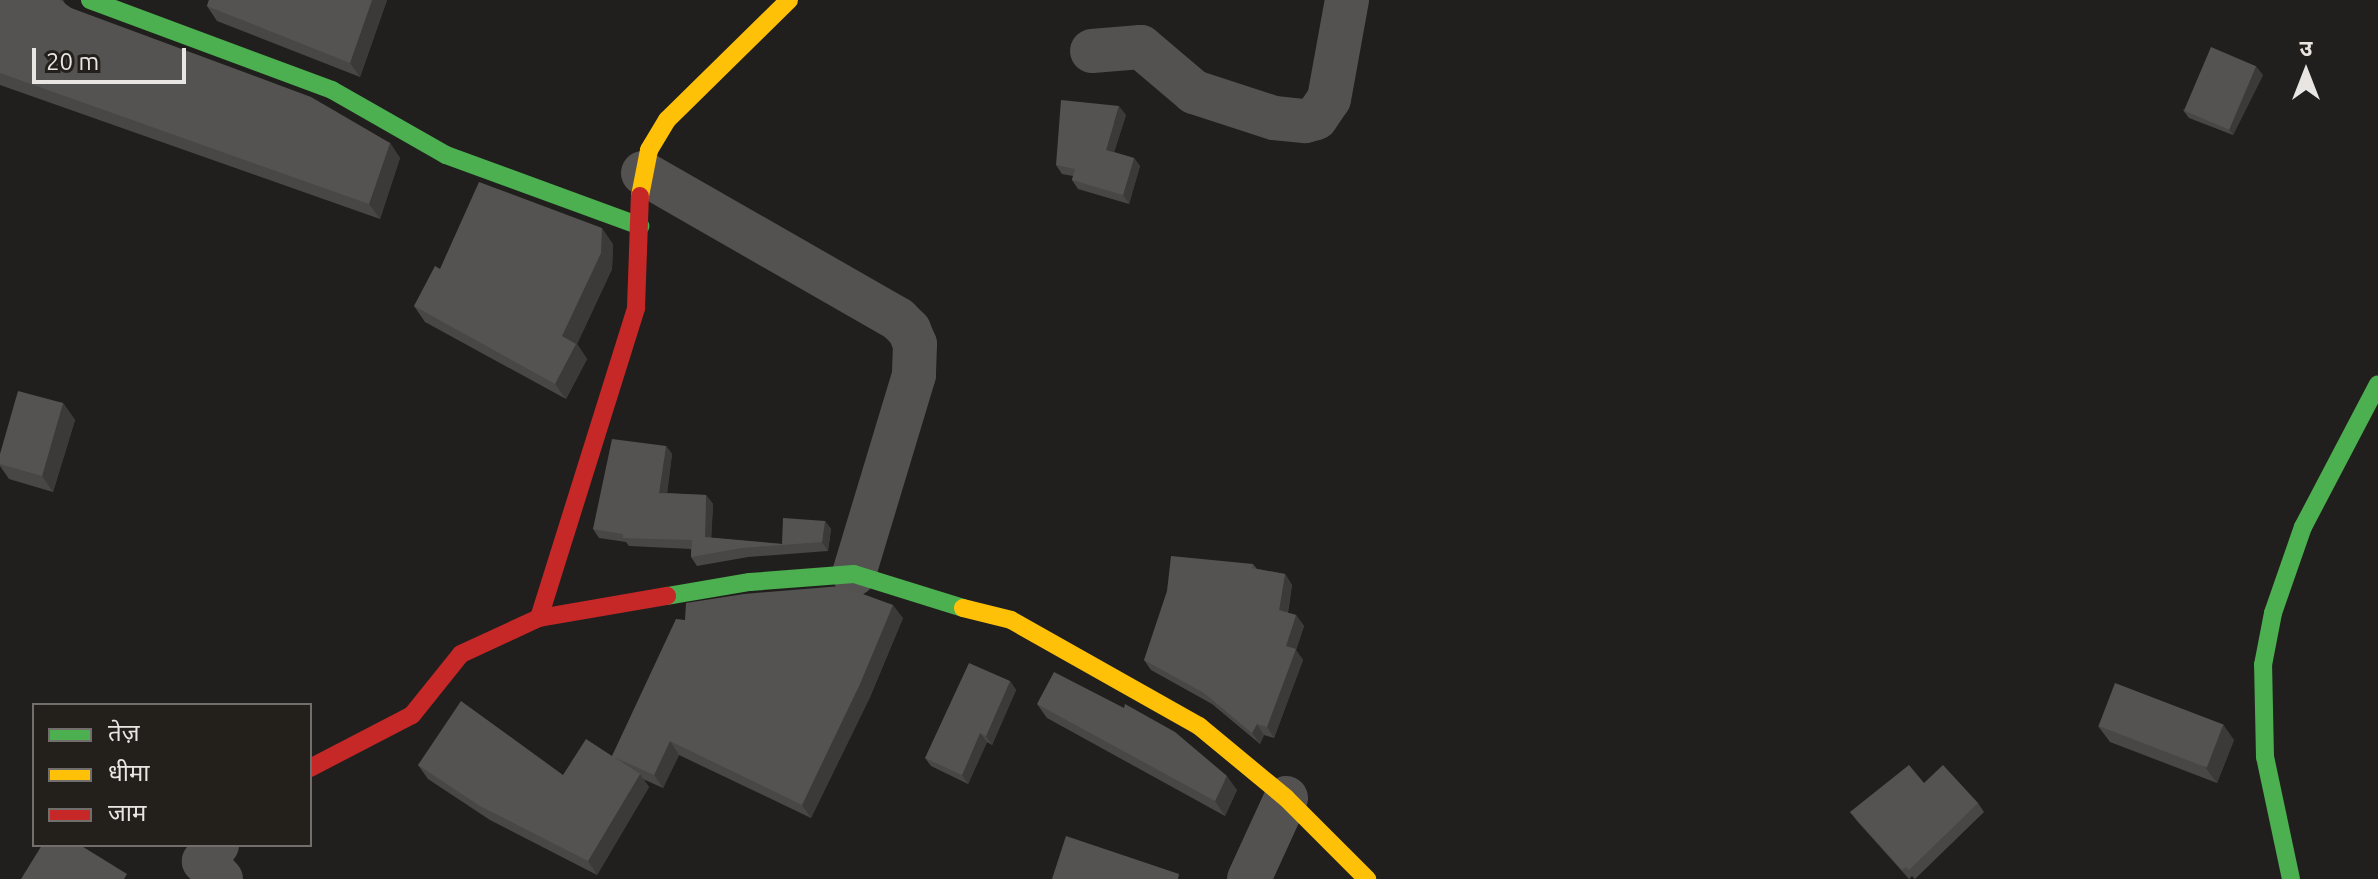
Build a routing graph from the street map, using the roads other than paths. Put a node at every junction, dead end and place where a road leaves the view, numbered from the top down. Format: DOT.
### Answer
graph roads {
  1 [pos="90,0"];
  2 [pos="789,0"];
  3 [pos="1347,0"];
  4 [pos="1092,51"];
  5 [pos="643,173"];
  6 [pos="640,226"];
  7 [pos="2378,384"];
  8 [pos="854,574"];
  9 [pos="539,618"];
  10 [pos="312,767"];
  11 [pos="1286,798"];
  12 [pos="215,847"];
  13 [pos="221,879"];
  14 [pos="1249,879"];
  15 [pos="1367,879"];
  16 [pos="2291,879"];
  1 -- 6 [label="street"];
  2 -- 5 [label="street"];
  3 -- 4 [label="street"];
  5 -- 6 [label="street"];
  5 -- 8 [label="street"];
  6 -- 9 [label="street"];
  7 -- 16 [label="street"];
  8 -- 9 [label="street"];
  8 -- 11 [label="street"];
  9 -- 10 [label="street"];
  11 -- 14 [label="street"];
  11 -- 15 [label="street"];
  12 -- 13 [label="street"];
}
